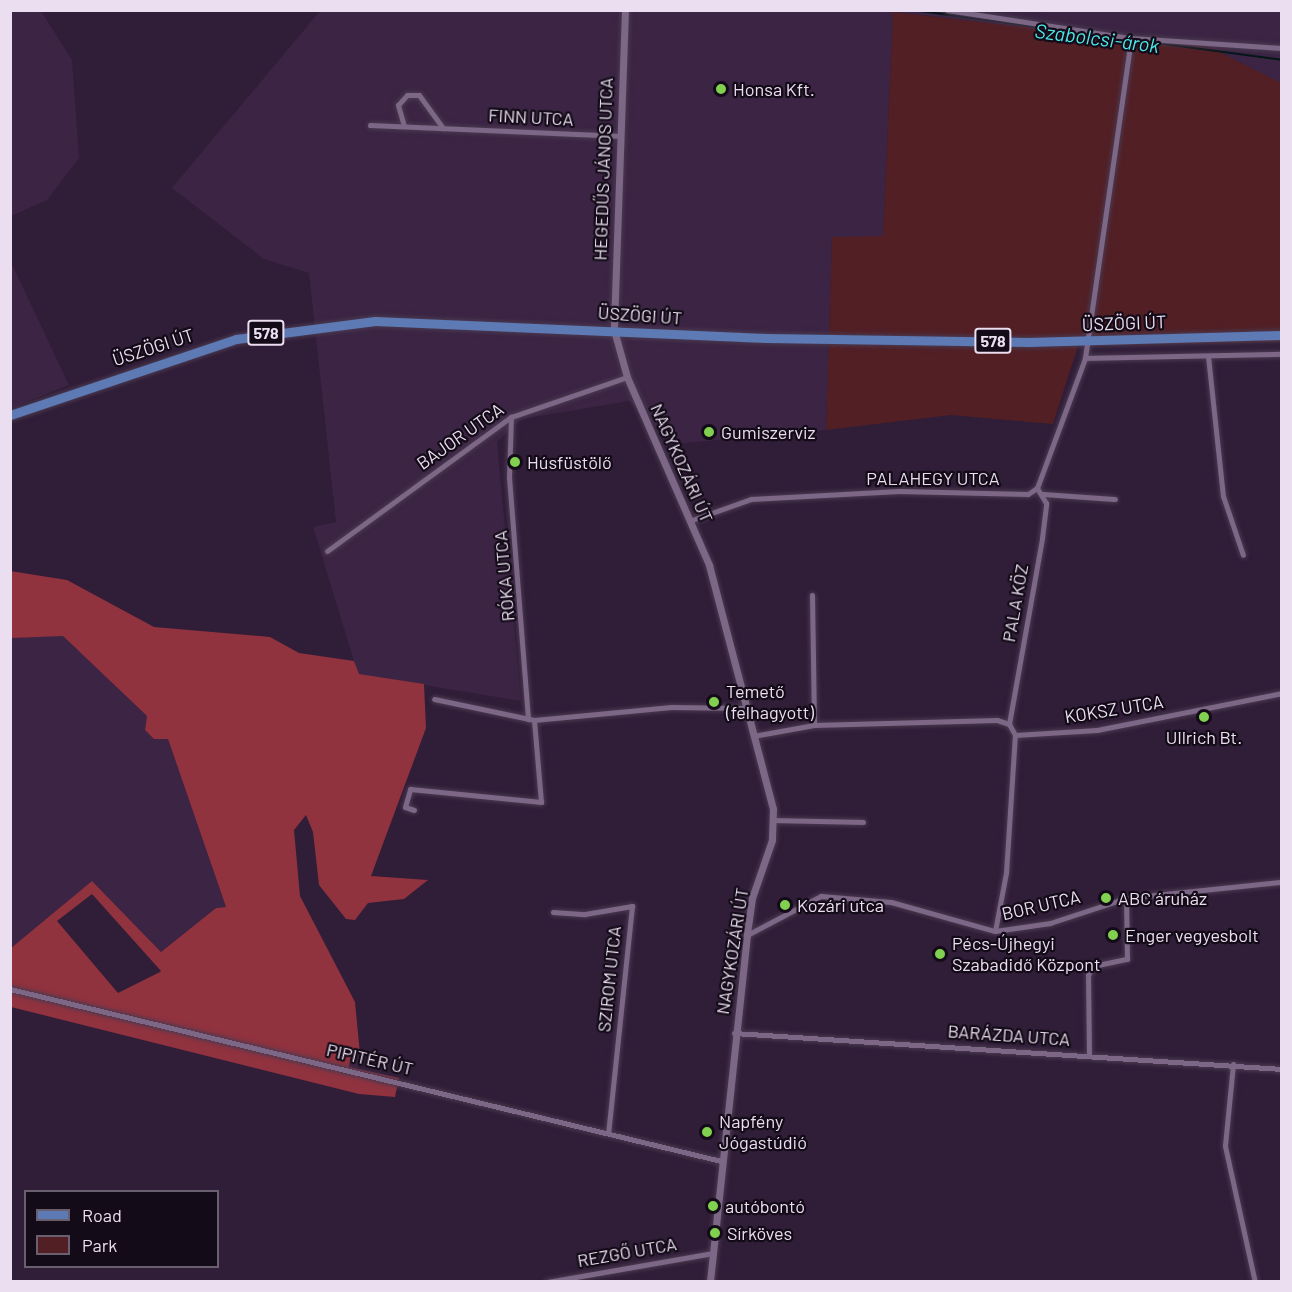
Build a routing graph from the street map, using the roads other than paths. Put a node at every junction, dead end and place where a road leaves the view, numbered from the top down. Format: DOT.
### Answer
graph roads {
  1 [pos="625,10"];
  2 [pos="947,10"];
  3 [pos="1130,42"];
  4 [pos="1281,48"];
  5 [pos="370,125"];
  6 [pos="404,126"];
  7 [pos="443,128"];
  8 [pos="617,136"];
  9 [pos="614,330"];
  10 [pos="1281,335"];
  11 [pos="1088,341"];
  12 [pos="1281,354"];
  13 [pos="1208,356"];
  14 [pos="1085,358"];
  15 [pos="627,377"];
  16 [pos="10,416"];
  17 [pos="511,417"];
  18 [pos="1037,488"];
  19 [pos="1042,494"];
  20 [pos="1115,499"];
  21 [pos="692,520"];
  22 [pos="327,550"];
  23 [pos="1243,555"];
  24 [pos="812,595"];
  25 [pos="1281,693"];
  26 [pos="434,699"];
  27 [pos="746,708"];
  28 [pos="531,719"];
  29 [pos="814,724"];
  30 [pos="1009,724"];
  31 [pos="1015,735"];
  32 [pos="753,736"];
  33 [pos="414,810"];
  34 [pos="773,820"];
  35 [pos="863,822"];
  36 [pos="1281,882"];
  37 [pos="1126,898"];
  38 [pos="553,912"];
  39 [pos="995,931"];
  40 [pos="747,935"];
  41 [pos="10,990"];
  42 [pos="734,1033"];
  43 [pos="1089,1055"];
  44 [pos="1233,1064"];
  45 [pos="1281,1069"];
  46 [pos="608,1133"];
  47 [pos="721,1161"];
  48 [pos="713,1253"];
  49 [pos="547,1281"];
  50 [pos="710,1281"];
  51 [pos="1255,1281"];
  1 -- 8 [label="street, HEGEDŰS JÁNOS UTCA"];
  2 -- 3 [label="street"];
  3 -- 4 [label="street"];
  3 -- 11 [label="street"];
  5 -- 6 [label="street, FINN UTCA"];
  6 -- 7 [label="street, FINN UTCA"];
  6 -- 7 [label="street"];
  7 -- 8 [label="street, FINN UTCA"];
  8 -- 9 [label="street, HEGEDŰS JÁNOS UTCA"];
  9 -- 11 [label="main road, ÜSZÖGI ÚT / 578"];
  9 -- 15 [label="street, NAGYKOZÁRI ÚT"];
  9 -- 16 [label="main road, ÜSZÖGI ÚT / 578"];
  10 -- 11 [label="main road, ÜSZÖGI ÚT / 578"];
  11 -- 14 [label="street"];
  12 -- 13 [label="street"];
  13 -- 14 [label="street"];
  13 -- 23 [label="street"];
  14 -- 18 [label="street"];
  15 -- 17 [label="street, BAJOR UTCA"];
  15 -- 21 [label="street, NAGYKOZÁRI ÚT"];
  17 -- 22 [label="street, BAJOR UTCA"];
  17 -- 28 [label="street, RÓKA UTCA"];
  18 -- 19 [label="street"];
  18 -- 21 [label="street, PALAHEGY UTCA"];
  19 -- 20 [label="street"];
  19 -- 30 [label="street, PALA KÖZ"];
  21 -- 27 [label="street, NAGYKOZÁRI ÚT"];
  24 -- 29 [label="street"];
  25 -- 31 [label="street, KOKSZ UTCA"];
  26 -- 28 [label="street"];
  27 -- 28 [label="street"];
  27 -- 32 [label="street, NAGYKOZÁRI ÚT"];
  28 -- 33 [label="street, RÓKA UTCA"];
  29 -- 30 [label="street"];
  29 -- 32 [label="street"];
  30 -- 31 [label="street"];
  31 -- 39 [label="street"];
  32 -- 34 [label="street, NAGYKOZÁRI ÚT"];
  34 -- 35 [label="street"];
  34 -- 40 [label="street, NAGYKOZÁRI ÚT"];
  36 -- 37 [label="street, BOR UTCA"];
  37 -- 39 [label="street, BOR UTCA"];
  37 -- 43 [label="street"];
  38 -- 46 [label="street, SZIROM UTCA"];
  39 -- 40 [label="street, BOR UTCA"];
  40 -- 42 [label="street, NAGYKOZÁRI ÚT"];
  41 -- 46 [label="street, PIPITÉR ÚT"];
  42 -- 43 [label="street, BARÁZDA UTCA"];
  42 -- 47 [label="street, NAGYKOZÁRI ÚT"];
  43 -- 44 [label="street, BARÁZDA UTCA"];
  44 -- 45 [label="street, BARÁZDA UTCA"];
  44 -- 51 [label="street"];
  46 -- 47 [label="street, PIPITÉR ÚT"];
  47 -- 48 [label="street, NAGYKOZÁRI ÚT"];
  48 -- 49 [label="street, REZGŐ UTCA"];
  48 -- 50 [label="street, NAGYKOZÁRI ÚT"];
}
